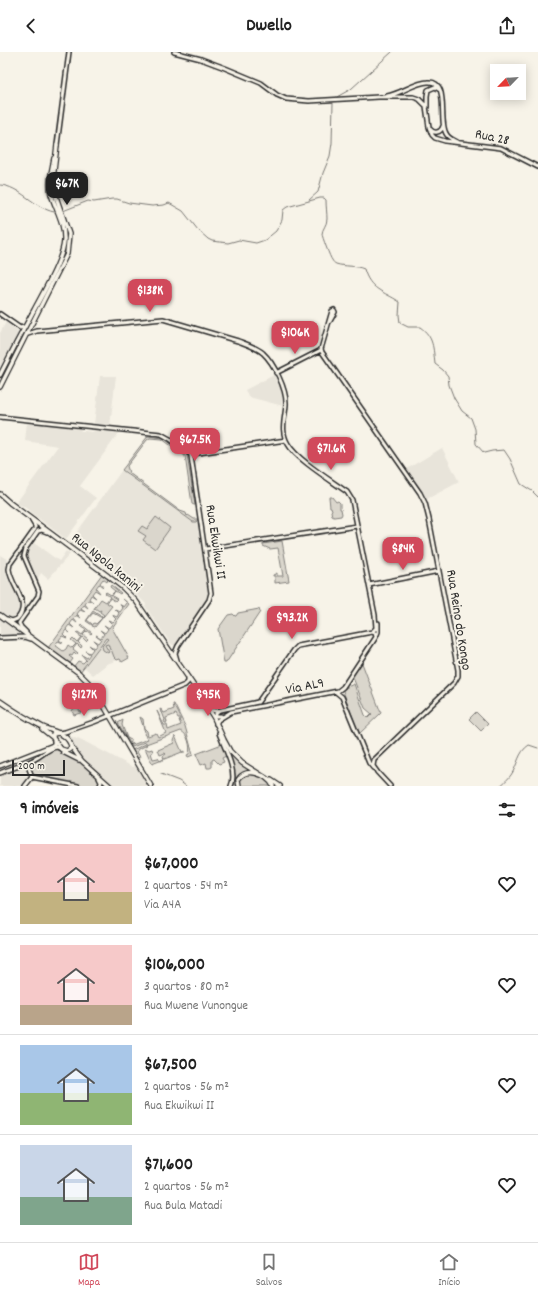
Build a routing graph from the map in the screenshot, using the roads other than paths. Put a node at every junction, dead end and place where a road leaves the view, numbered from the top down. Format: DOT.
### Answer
graph roads {
  1 [pos="69,52"];
  2 [pos="174,52"];
  3 [pos="441,91"];
  4 [pos="379,98"];
  5 [pos="428,110"];
  6 [pos="443,126"];
  7 [pos="429,127"];
  8 [pos="463,143"];
  9 [pos="57,144"];
  10 [pos="538,167"];
  11 [pos="63,219"];
  12 [pos="62,252"];
  13 [pos="67,254"];
  14 [pos="37,304"];
  15 [pos="41,307"];
  16 [pos="0,314"];
  17 [pos="330,321"];
  18 [pos="11,322"];
  19 [pos="25,325"];
  20 [pos="31,327"];
  21 [pos="37,331"];
  22 [pos="28,334"];
  23 [pos="21,336"];
  24 [pos="14,348"];
  25 [pos="321,350"];
  26 [pos="19,351"];
  27 [pos="276,373"];
  28 [pos="0,375"];
  29 [pos="0,387"];
  30 [pos="0,417"];
  31 [pos="286,440"];
  32 [pos="191,455"];
  33 [pos="0,494"];
  34 [pos="22,512"];
  35 [pos="357,526"];
  36 [pos="56,537"];
  37 [pos="205,550"];
  38 [pos="15,557"];
  39 [pos="27,562"];
  40 [pos="439,571"];
  41 [pos="369,585"];
  42 [pos="22,602"];
  43 [pos="32,604"];
  44 [pos="0,615"];
  45 [pos="375,615"];
  46 [pos="4,618"];
  47 [pos="19,629"];
  48 [pos="372,632"];
  49 [pos="14,637"];
  50 [pos="376,637"];
  51 [pos="0,638"];
  52 [pos="34,640"];
  53 [pos="178,646"];
  54 [pos="169,649"];
  55 [pos="177,661"];
  56 [pos="187,675"];
  57 [pos="336,692"];
  58 [pos="0,701"];
  59 [pos="256,703"];
  60 [pos="239,706"];
  61 [pos="257,707"];
  62 [pos="208,708"];
  63 [pos="221,710"];
  64 [pos="240,711"];
  65 [pos="109,716"];
  66 [pos="223,716"];
  67 [pos="33,722"];
  68 [pos="217,726"];
  69 [pos="58,733"];
  70 [pos="54,740"];
  71 [pos="70,743"];
  72 [pos="61,750"];
  73 [pos="33,753"];
  74 [pos="377,756"];
  75 [pos="35,759"];
  76 [pos="27,763"];
  77 [pos="368,763"];
  78 [pos="0,766"];
  79 [pos="89,768"];
  80 [pos="0,771"];
  81 [pos="378,773"];
  82 [pos="97,775"];
  83 [pos="261,775"];
  84 [pos="32,777"];
  85 [pos="268,778"];
  86 [pos="150,785"];
  87 [pos="25,786"];
  88 [pos="78,786"];
  89 [pos="100,786"];
  90 [pos="110,786"];
  91 [pos="231,786"];
  92 [pos="240,786"];
  93 [pos="273,786"];
  94 [pos="280,786"];
  95 [pos="390,786"];
  1 -- 9 [label="street"];
  2 -- 4 [label="street"];
  3 -- 4 [label="street"];
  3 -- 5 [label="street"];
  3 -- 6 [label="street"];
  4 -- 5 [label="street"];
  5 -- 7 [label="street"];
  6 -- 7 [label="street"];
  6 -- 8 [label="street"];
  7 -- 8 [label="street, Rua 28"];
  8 -- 10 [label="street, Rua 28"];
  9 -- 11 [label="main road"];
  11 -- 12 [label="main road"];
  11 -- 13 [label="main road"];
  12 -- 13 [label="main road"];
  12 -- 14 [label="main road"];
  13 -- 15 [label="main road"];
  14 -- 15 [label="main road"];
  14 -- 19 [label="main road"];
  15 -- 20 [label="main road"];
  16 -- 18 [label="street"];
  17 -- 25 [label="street"];
  18 -- 19 [label="street"];
  18 -- 23 [label="street"];
  19 -- 23 [label="main road"];
  20 -- 21 [label="street"];
  20 -- 22 [label="main road"];
  21 -- 22 [label="street"];
  21 -- 27 [label="street"];
  22 -- 26 [label="main road"];
  23 -- 24 [label="main road"];
  24 -- 26 [label="main road"];
  24 -- 28 [label="main road"];
  25 -- 27 [label="street"];
  25 -- 40 [label="street, Rua Reino do Kongo"];
  26 -- 29 [label="main road"];
  27 -- 31 [label="street"];
  30 -- 32 [label="street"];
  31 -- 32 [label="street"];
  31 -- 35 [label="street"];
  32 -- 37 [label="street, Rua Ekwikwi II"];
  33 -- 34 [label="main road, Rua Ngola kanini"];
  34 -- 36 [label="main road, Rua Ngola kanini"];
  34 -- 38 [label="street"];
  35 -- 37 [label="street"];
  35 -- 41 [label="street"];
  36 -- 39 [label="street"];
  36 -- 54 [label="main road, Rua Ngola kanini"];
  37 -- 53 [label="street, Rua Ekwikwi II"];
  38 -- 39 [label="street"];
  38 -- 42 [label="street"];
  39 -- 43 [label="street"];
  40 -- 41 [label="street"];
  40 -- 74 [label="street, Rua Reino do Kongo"];
  41 -- 45 [label="street"];
  42 -- 43 [label="street"];
  42 -- 46 [label="street"];
  43 -- 52 [label="street"];
  44 -- 46 [label="main road"];
  45 -- 48 [label="street"];
  45 -- 50 [label="street"];
  46 -- 47 [label="main road"];
  47 -- 49 [label="street"];
  47 -- 52 [label="main road"];
  48 -- 50 [label="street"];
  48 -- 59 [label="street"];
  49 -- 51 [label="street"];
  49 -- 52 [label="street"];
  50 -- 57 [label="street, Via AL9"];
  52 -- 65 [label="main road"];
  53 -- 54 [label="street"];
  53 -- 55 [label="street, Rua Ekwikwi II"];
  54 -- 55 [label="main road, Rua Ngola kanini"];
  55 -- 56 [label="main road, Rua Ngola kanini"];
  56 -- 62 [label="main road, Rua Ngola kanini"];
  56 -- 65 [label="street"];
  57 -- 61 [label="street, Via AL9"];
  57 -- 77 [label="street"];
  58 -- 67 [label="main road"];
  59 -- 60 [label="street"];
  59 -- 61 [label="street"];
  60 -- 63 [label="street"];
  60 -- 64 [label="street"];
  61 -- 64 [label="street, Via AL9"];
  62 -- 63 [label="street"];
  62 -- 68 [label="main road, Rua Ngola kanini"];
  63 -- 66 [label="street"];
  64 -- 66 [label="street, Via AL9"];
  65 -- 69 [label="street"];
  65 -- 86 [label="main road"];
  66 -- 68 [label="street"];
  67 -- 69 [label="main road"];
  67 -- 70 [label="main road"];
  68 -- 83 [label="main road, Rua Ngola kanini"];
  68 -- 91 [label="street, Rua Ngola kanini"];
  69 -- 70 [label="main road"];
  69 -- 71 [label="main road"];
  70 -- 72 [label="main road"];
  70 -- 73 [label="street"];
  71 -- 72 [label="main road"];
  71 -- 79 [label="main road"];
  72 -- 75 [label="street"];
  72 -- 79 [label="main road"];
  73 -- 75 [label="street"];
  73 -- 78 [label="street"];
  74 -- 77 [label="street, Rua Reino do Kongo"];
  74 -- 81 [label="street"];
  75 -- 76 [label="street"];
  76 -- 80 [label="street"];
  76 -- 84 [label="street"];
  77 -- 81 [label="street"];
  79 -- 82 [label="main road"];
  81 -- 95 [label="street"];
  82 -- 89 [label="street"];
  82 -- 90 [label="main road"];
  83 -- 85 [label="main road"];
  83 -- 92 [label="main road"];
  84 -- 87 [label="street"];
  84 -- 88 [label="street"];
  85 -- 93 [label="main road"];
  85 -- 94 [label="main road"];
}
